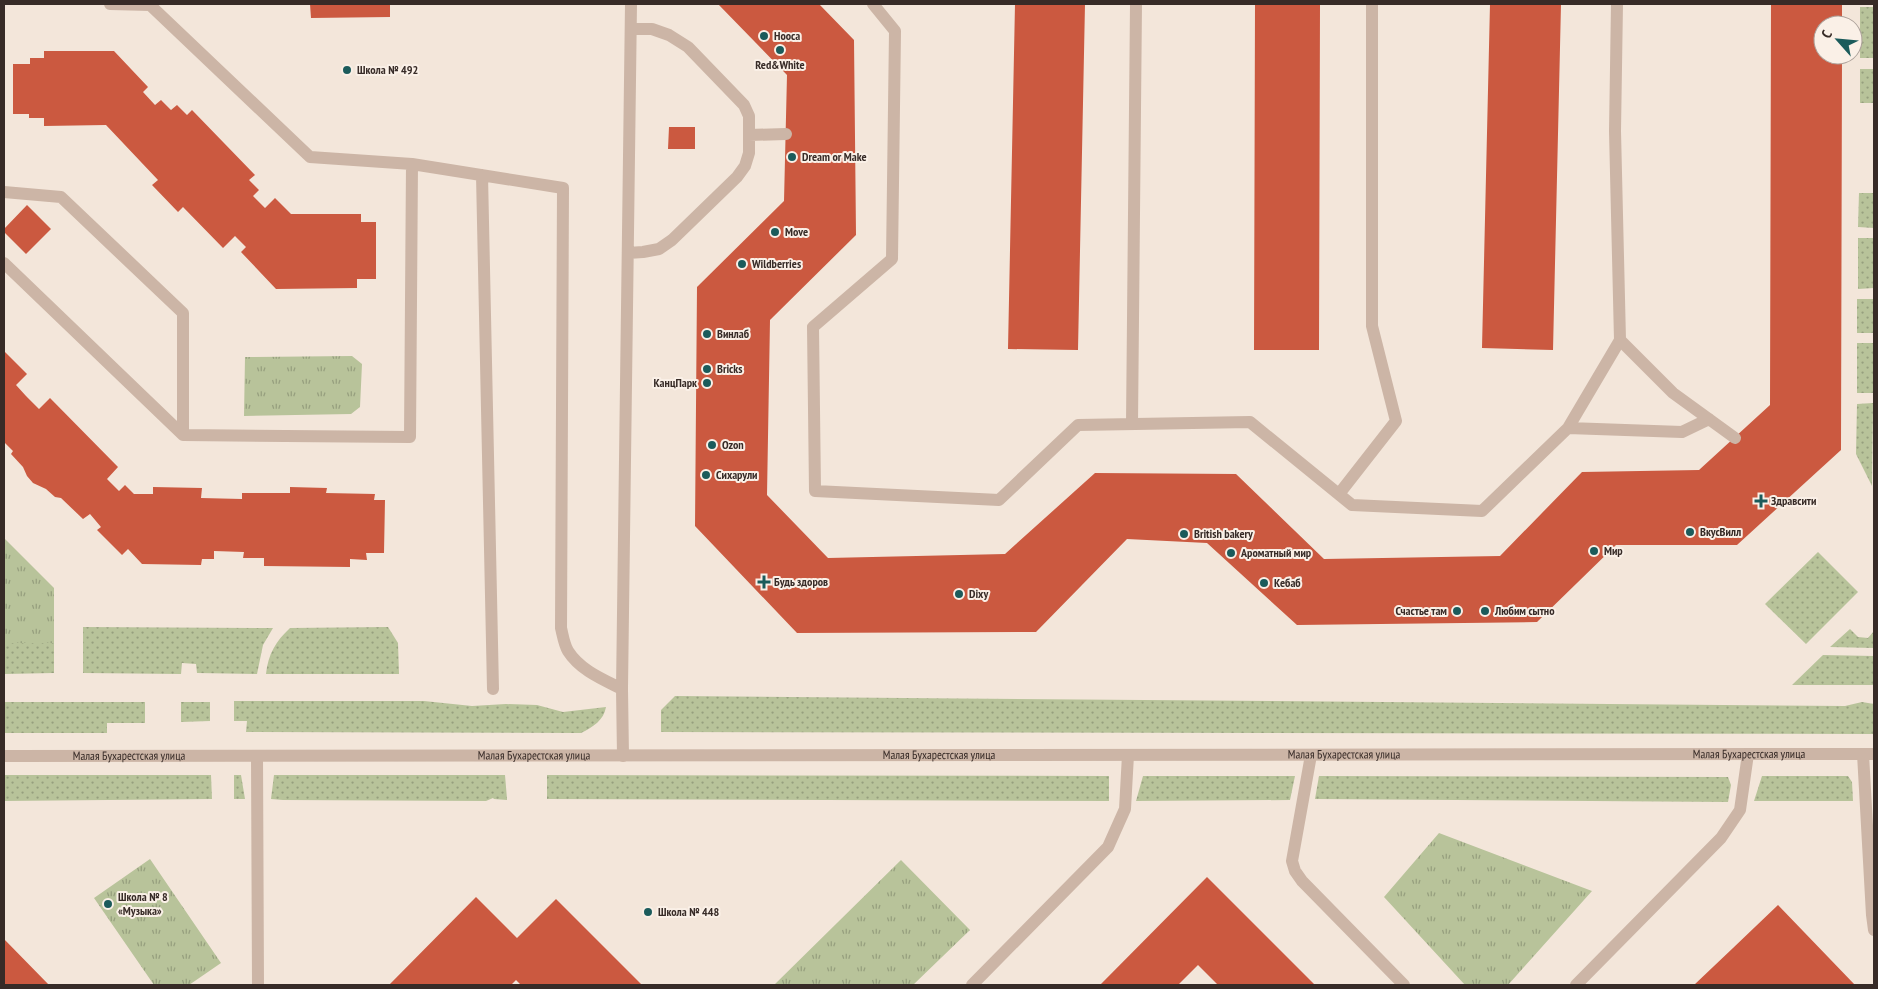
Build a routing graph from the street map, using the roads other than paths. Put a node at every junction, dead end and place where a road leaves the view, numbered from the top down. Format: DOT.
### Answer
graph roads {
  1 [pos="110,4"];
  2 [pos="631,4"];
  3 [pos="873,4"];
  4 [pos="1136,4"];
  5 [pos="1372,4"];
  6 [pos="1617,4"];
  7 [pos="631,28"];
  8 [pos="786,134"];
  9 [pos="749,135"];
  10 [pos="412,164"];
  11 [pos="482,175"];
  12 [pos="4,192"];
  13 [pos="628,253"];
  14 [pos="4,263"];
  15 [pos="1620,340"];
  16 [pos="1709,419"];
  17 [pos="1132,424"];
  18 [pos="1568,428"];
  19 [pos="183,435"];
  20 [pos="1735,438"];
  21 [pos="1338,494"];
  22 [pos="493,689"];
  23 [pos="622,689"];
  24 [pos="1748,754"];
  25 [pos="1869,754"];
  26 [pos="1128,755"];
  27 [pos="1311,755"];
  28 [pos="4,756"];
  29 [pos="257,756"];
  30 [pos="623,756"];
  31 [pos="1874,930"];
  32 [pos="258,985"];
  33 [pos="972,985"];
  34 [pos="1404,985"];
  35 [pos="1576,985"];
  1 -- 10 [label="street"];
  2 -- 7 [label="street"];
  3 -- 17 [label="street"];
  4 -- 17 [label="street"];
  5 -- 21 [label="street"];
  6 -- 15 [label="street"];
  7 -- 9 [label="street"];
  7 -- 13 [label="street"];
  8 -- 9 [label="street"];
  9 -- 13 [label="street"];
  10 -- 11 [label="street"];
  10 -- 19 [label="street"];
  11 -- 22 [label="street"];
  11 -- 23 [label="street"];
  12 -- 19 [label="street"];
  13 -- 23 [label="street"];
  14 -- 19 [label="street"];
  15 -- 16 [label="street"];
  15 -- 18 [label="street"];
  16 -- 18 [label="street"];
  16 -- 20 [label="street"];
  17 -- 21 [label="street"];
  18 -- 21 [label="street"];
  23 -- 30 [label="street"];
  24 -- 25 [label="street, Малая Бухарестская улица"];
  24 -- 27 [label="street, Малая Бухарестская улица"];
  24 -- 35 [label="street"];
  25 -- 31 [label="street"];
  26 -- 27 [label="street, Малая Бухарестская улица"];
  26 -- 30 [label="street, Малая Бухарестская улица"];
  26 -- 33 [label="street"];
  27 -- 34 [label="street"];
  28 -- 29 [label="street, Малая Бухарестская улица"];
  29 -- 30 [label="street, Малая Бухарестская улица"];
  29 -- 32 [label="street"];
}
